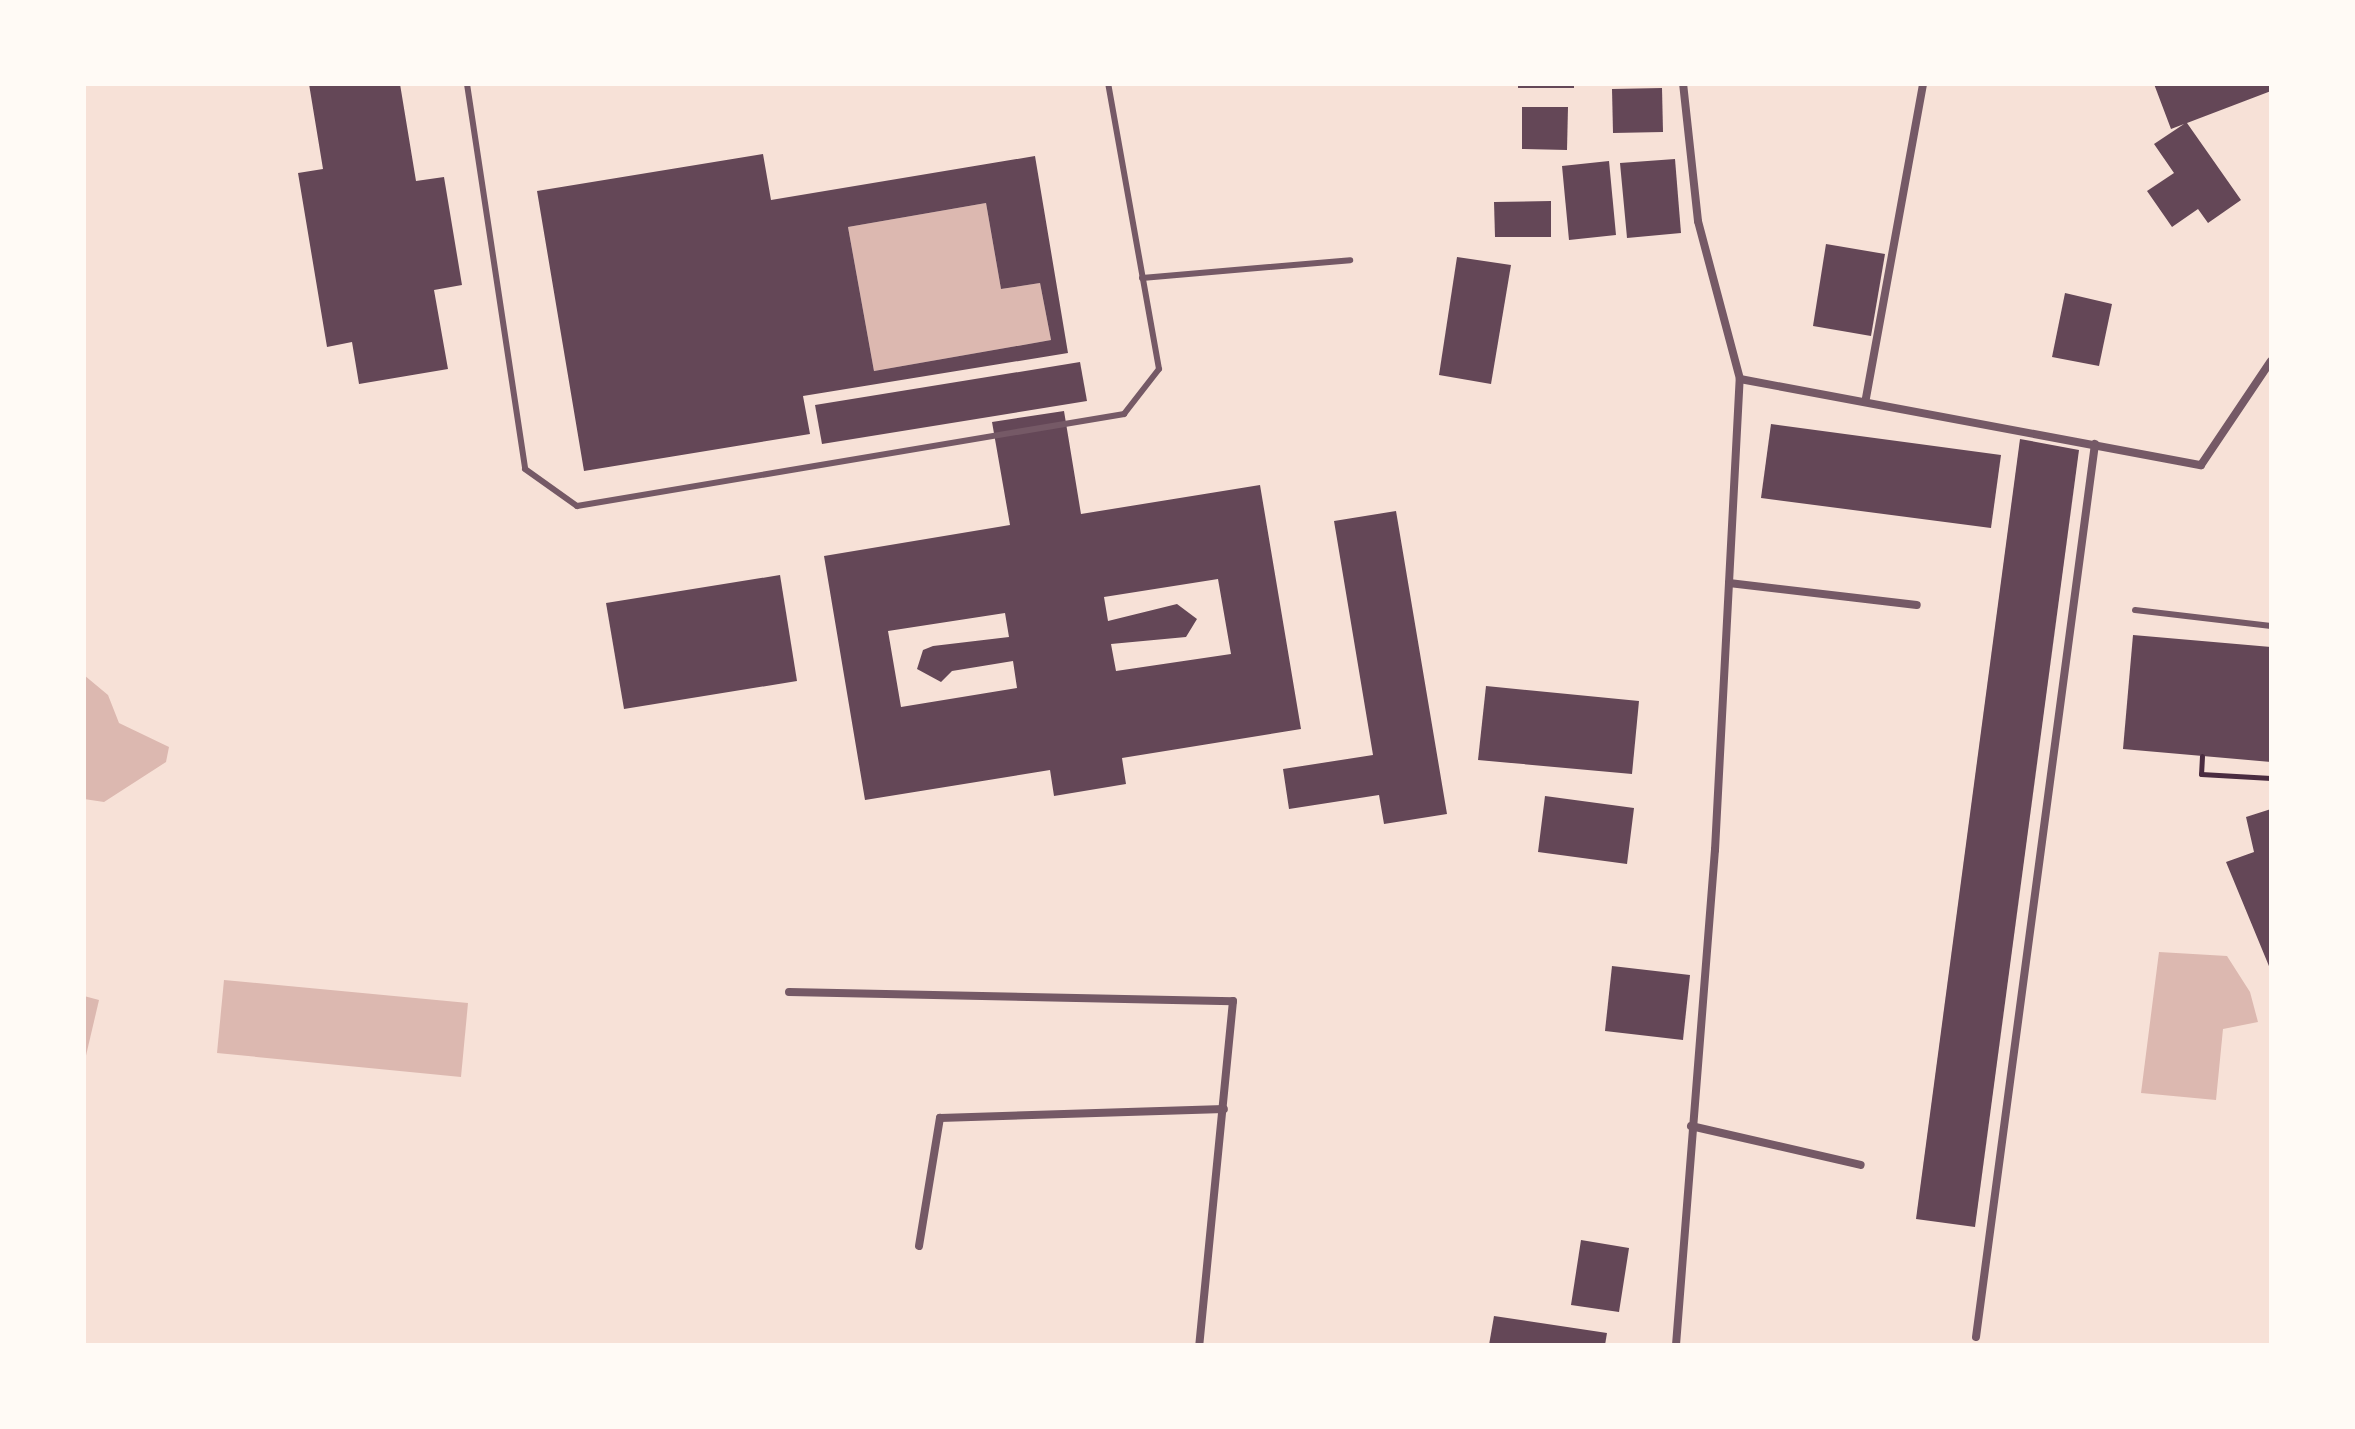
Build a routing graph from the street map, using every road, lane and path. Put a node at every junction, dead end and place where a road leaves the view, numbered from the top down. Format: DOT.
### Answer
graph roads {
  1 [pos="467,84"];
  2 [pos="1108,84"];
  3 [pos="1683,84"];
  4 [pos="1923,84"];
  5 [pos="1350,260"];
  6 [pos="1142,278"];
  7 [pos="2271,361"];
  8 [pos="1740,379"];
  9 [pos="1866,398"];
  10 [pos="2095,444"];
  11 [pos="1729,583"];
  12 [pos="1917,605"];
  13 [pos="2135,610"];
  14 [pos="2271,626"];
  15 [pos="2202,756"];
  16 [pos="2271,778"];
  17 [pos="789,992"];
  18 [pos="1224,1109"];
  19 [pos="1691,1126"];
  20 [pos="1861,1165"];
  21 [pos="919,1246"];
  22 [pos="1976,1337"];
  23 [pos="1199,1345"];
  24 [pos="1676,1345"];
  1 -- 6 [label="lane"];
  2 -- 6 [label="lane"];
  3 -- 8 [label="street"];
  4 -- 9 [label="street"];
  5 -- 6 [label="lane"];
  7 -- 10 [label="street"];
  8 -- 9 [label="street"];
  8 -- 11 [label="street"];
  9 -- 10 [label="street"];
  10 -- 22 [label="street"];
  11 -- 12 [label="street"];
  11 -- 19 [label="street"];
  13 -- 14 [label="lane"];
  15 -- 16 [label="path"];
  17 -- 18 [label="street"];
  18 -- 21 [label="street"];
  18 -- 23 [label="street"];
  19 -- 20 [label="street"];
  19 -- 24 [label="street"];
}
